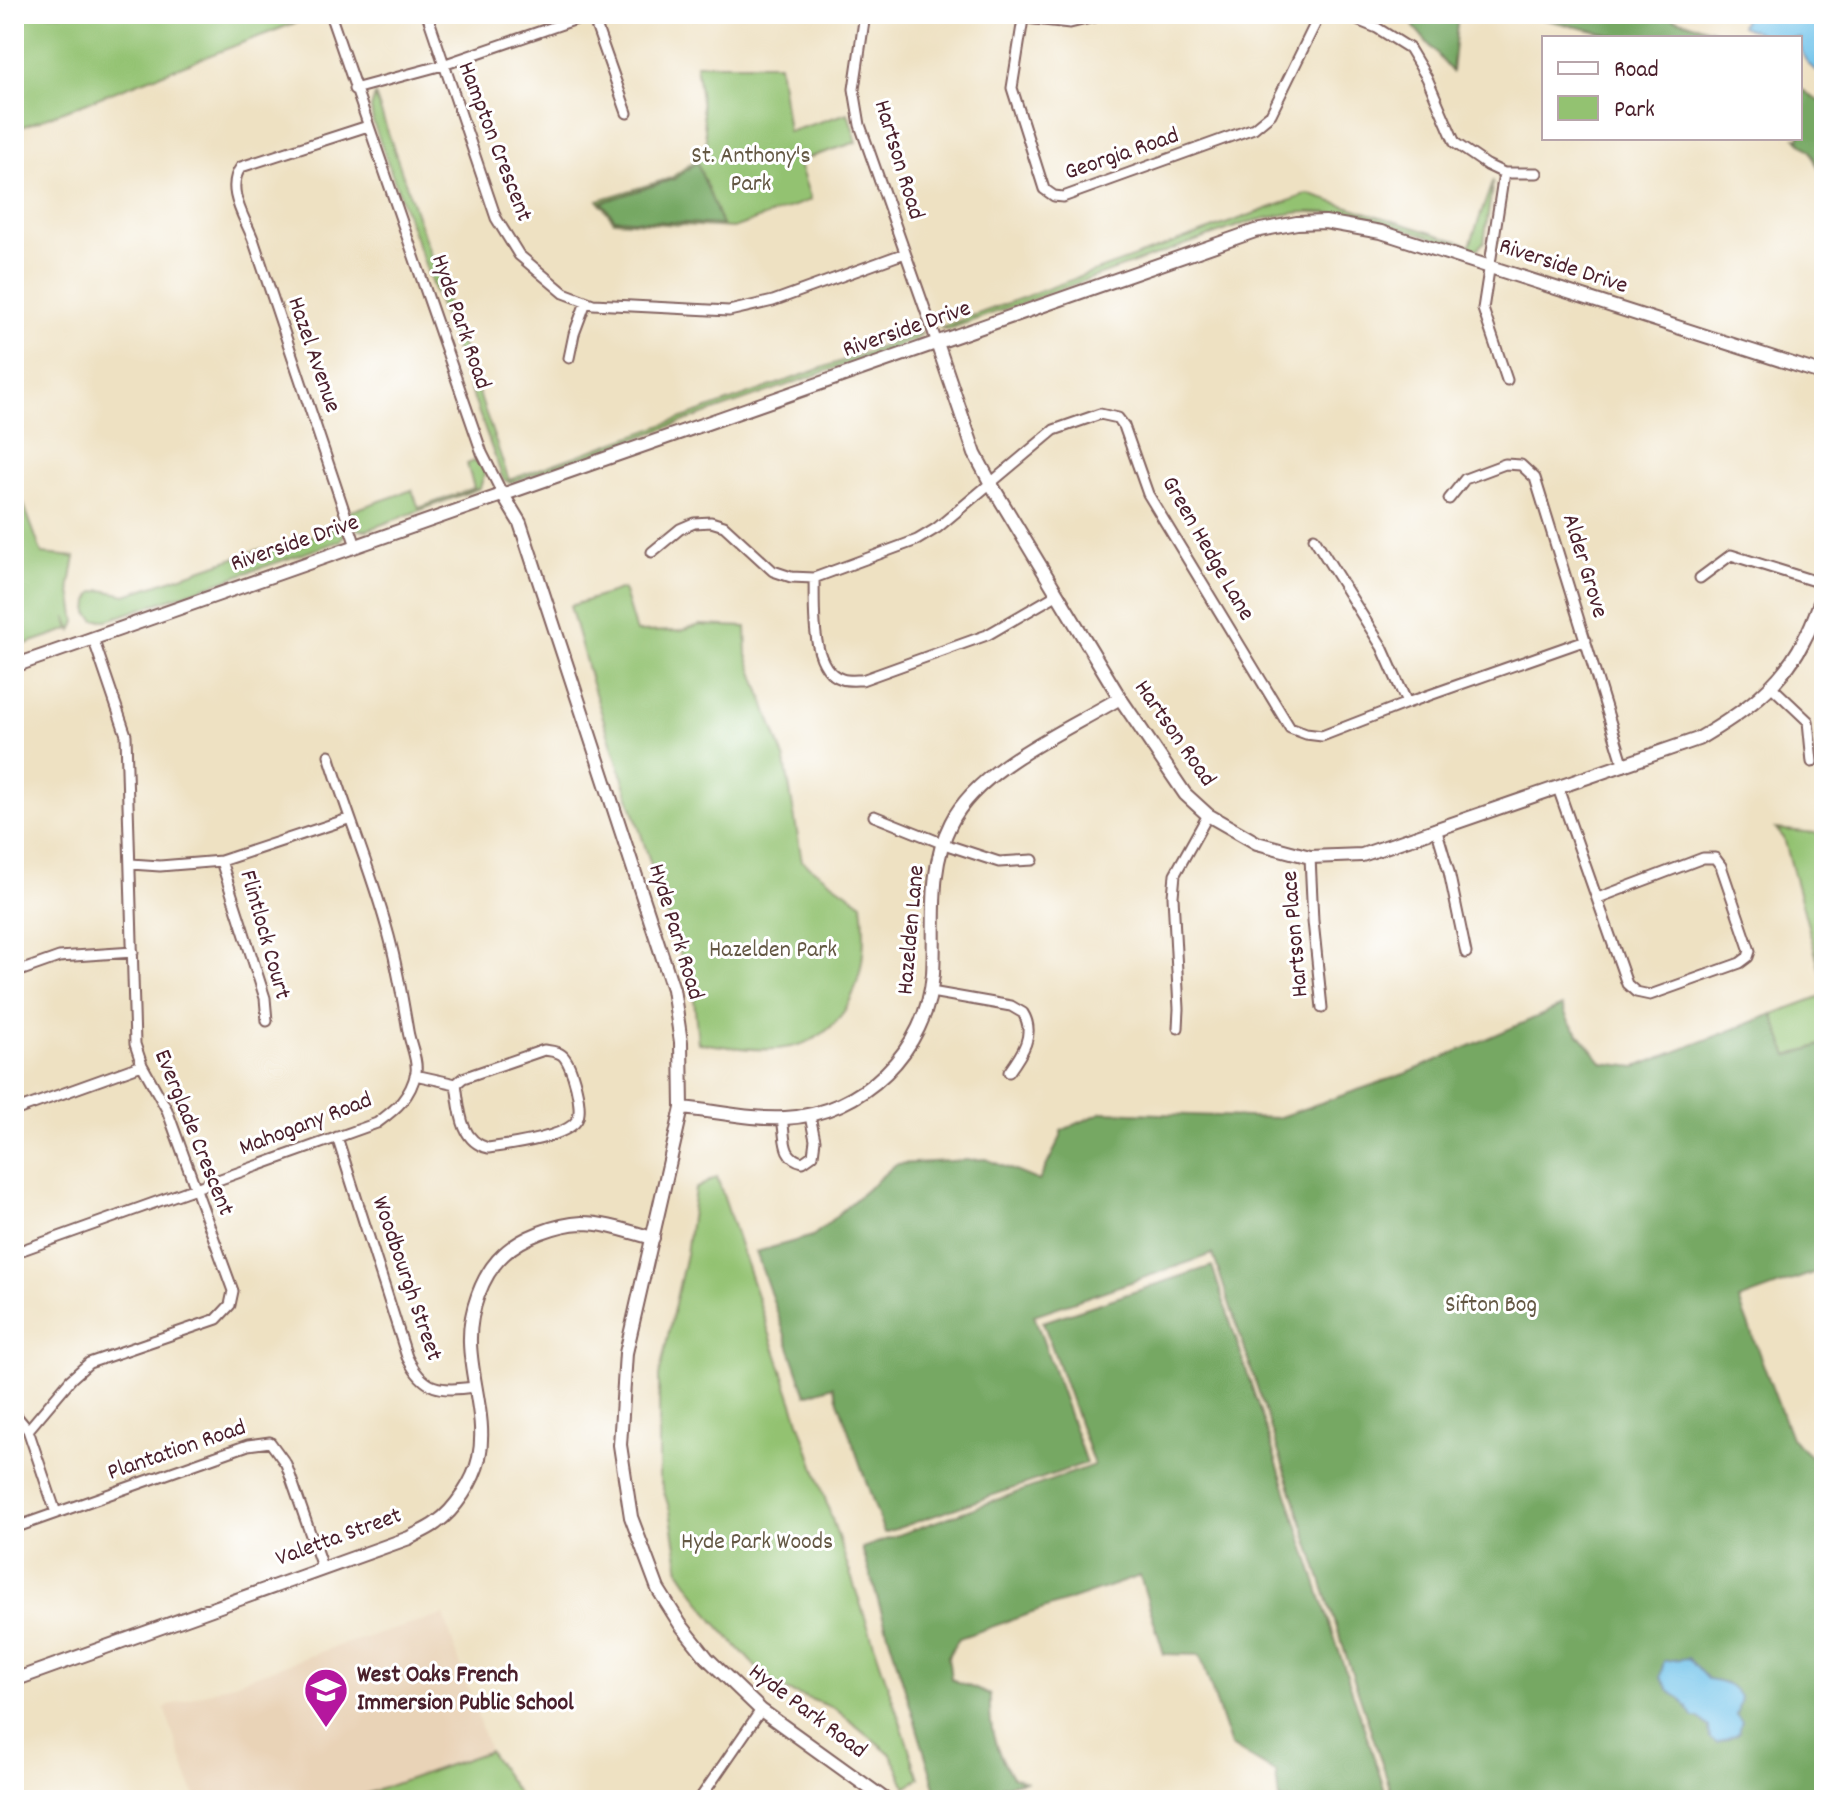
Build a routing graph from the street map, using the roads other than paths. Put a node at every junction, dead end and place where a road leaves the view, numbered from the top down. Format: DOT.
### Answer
graph roads {
  1 [pos="330,14"];
  2 [pos="427,14"];
  3 [pos="592,14"];
  4 [pos="865,14"];
  5 [pos="989,14"];
  6 [pos="1107,14"];
  7 [pos="1320,14"];
  8 [pos="1342,14"];
  9 [pos="1023,19"];
  10 [pos="443,65"];
  11 [pos="354,89"];
  12 [pos="627,113"];
  13 [pos="368,126"];
  14 [pos="1504,173"];
  15 [pos="1537,173"];
  16 [pos="905,253"];
  17 [pos="1489,265"];
  18 [pos="586,302"];
  19 [pos="937,343"];
  20 [pos="569,358"];
  21 [pos="1824,374"];
  22 [pos="1507,380"];
  23 [pos="991,484"];
  24 [pos="503,495"];
  25 [pos="1449,499"];
  26 [pos="1314,538"];
  27 [pos="356,546"];
  28 [pos="652,552"];
  29 [pos="814,578"];
  30 [pos="1700,578"];
  31 [pos="1824,584"];
  32 [pos="1824,592"];
  33 [pos="1058,594"];
  34 [pos="93,638"];
  35 [pos="1586,640"];
  36 [pos="14,666"];
  37 [pos="1772,687"];
  38 [pos="1120,698"];
  39 [pos="1407,703"];
  40 [pos="329,755"];
  41 [pos="1812,762"];
  42 [pos="1624,766"];
  43 [pos="1558,788"];
  44 [pos="1208,815"];
  45 [pos="874,816"];
  46 [pos="348,819"];
  47 [pos="1436,828"];
  48 [pos="944,844"];
  49 [pos="1310,857"];
  50 [pos="1033,860"];
  51 [pos="221,861"];
  52 [pos="131,864"];
  53 [pos="1598,898"];
  54 [pos="133,952"];
  55 [pos="1466,953"];
  56 [pos="14,973"];
  57 [pos="931,992"];
  58 [pos="1322,1008"];
  59 [pos="267,1021"];
  60 [pos="1178,1028"];
  61 [pos="142,1065"];
  62 [pos="1009,1072"];
  63 [pos="415,1075"];
  64 [pos="456,1084"];
  65 [pos="682,1108"];
  66 [pos="14,1111"];
  67 [pos="810,1116"];
  68 [pos="782,1119"];
  69 [pos="337,1137"];
  70 [pos="196,1188"];
  71 [pos="653,1238"];
  72 [pos="14,1253"];
  73 [pos="475,1387"];
  74 [pos="14,1413"];
  75 [pos="28,1430"];
  76 [pos="56,1513"];
  77 [pos="14,1528"];
  78 [pos="322,1567"];
  79 [pos="14,1680"];
  80 [pos="761,1710"];
  81 [pos="699,1800"];
  82 [pos="886,1800"];
  1 -- 11 [label="street, Hyde Park Road"];
  2 -- 10 [label="street, Hampton Crescent"];
  3 -- 10 [label="street"];
  3 -- 12 [label="street"];
  4 -- 16 [label="street, Hartson Road"];
  5 -- 9 [label="street"];
  6 -- 9 [label="street"];
  7 -- 9 [label="street, Georgia Road"];
  8 -- 14 [label="street"];
  10 -- 11 [label="street"];
  10 -- 18 [label="street, Hampton Crescent"];
  11 -- 13 [label="street, Hyde Park Road"];
  13 -- 24 [label="street, Hyde Park Road"];
  13 -- 27 [label="street, Hazel Avenue"];
  14 -- 15 [label="street"];
  14 -- 17 [label="street"];
  16 -- 18 [label="street, Hampton Crescent"];
  16 -- 19 [label="street, Hartson Road"];
  17 -- 19 [label="main road, Riverside Drive"];
  17 -- 21 [label="main road, Riverside Drive"];
  17 -- 22 [label="street"];
  18 -- 20 [label="street"];
  19 -- 23 [label="main road, Hartson Road"];
  19 -- 24 [label="main road, Riverside Drive"];
  23 -- 29 [label="street, Green Hedge Lane"];
  23 -- 33 [label="main road, Hartson Road"];
  23 -- 39 [label="street, Green Hedge Lane"];
  24 -- 27 [label="main road, Riverside Drive"];
  24 -- 65 [label="main road, Hyde Park Road"];
  25 -- 35 [label="street, Alder Grove"];
  26 -- 39 [label="street"];
  27 -- 34 [label="main road, Riverside Drive"];
  28 -- 29 [label="street, Green Hedge Lane"];
  29 -- 33 [label="street"];
  30 -- 31 [label="street"];
  32 -- 37 [label="main road, Hartson Road"];
  33 -- 38 [label="main road, Hartson Road"];
  34 -- 36 [label="main road, Riverside Drive"];
  34 -- 52 [label="street, Everglade Crescent"];
  35 -- 39 [label="street, Green Hedge Lane"];
  35 -- 42 [label="street, Alder Grove"];
  37 -- 41 [label="street"];
  37 -- 42 [label="main road, Hartson Road"];
  38 -- 44 [label="main road, Hartson Road"];
  38 -- 48 [label="main road, Hazelden Lane"];
  40 -- 46 [label="street"];
  42 -- 43 [label="main road, Hartson Road"];
  43 -- 47 [label="main road, Hartson Road"];
  43 -- 53 [label="street"];
  44 -- 49 [label="main road, Hartson Road"];
  44 -- 60 [label="street"];
  45 -- 48 [label="street"];
  46 -- 51 [label="street"];
  46 -- 63 [label="street"];
  47 -- 49 [label="main road, Hartson Road"];
  47 -- 55 [label="street"];
  48 -- 50 [label="street"];
  48 -- 57 [label="main road, Hazelden Lane"];
  49 -- 58 [label="street, Hartson Place"];
  51 -- 52 [label="street"];
  51 -- 59 [label="street, Flintlock Court"];
  52 -- 54 [label="street, Everglade Crescent"];
  53 -- 53 [label="street"];
  54 -- 56 [label="street"];
  54 -- 61 [label="street, Everglade Crescent"];
  57 -- 62 [label="street"];
  57 -- 67 [label="main road, Hazelden Lane"];
  61 -- 66 [label="street"];
  61 -- 70 [label="street, Everglade Crescent"];
  63 -- 64 [label="street"];
  63 -- 69 [label="street, Mahogany Road"];
  64 -- 64 [label="street"];
  65 -- 68 [label="main road, Hazelden Lane"];
  65 -- 71 [label="main road, Hyde Park Road"];
  67 -- 68 [label="main road, Hazelden Lane"];
  67 -- 68 [label="street"];
  69 -- 70 [label="street, Mahogany Road"];
  69 -- 73 [label="street, Woodbourgh Street"];
  70 -- 72 [label="street, Mahogany Road"];
  70 -- 75 [label="street, Everglade Crescent"];
  71 -- 73 [label="main road, Valetta Street"];
  71 -- 80 [label="main road, Hyde Park Road"];
  73 -- 78 [label="main road, Valetta Street"];
  74 -- 75 [label="street"];
  75 -- 76 [label="street"];
  76 -- 77 [label="street, Plantation Road"];
  76 -- 78 [label="street, Plantation Road"];
  78 -- 79 [label="main road, Valetta Street"];
  80 -- 81 [label="street"];
  80 -- 82 [label="main road, Hyde Park Road"];
}
